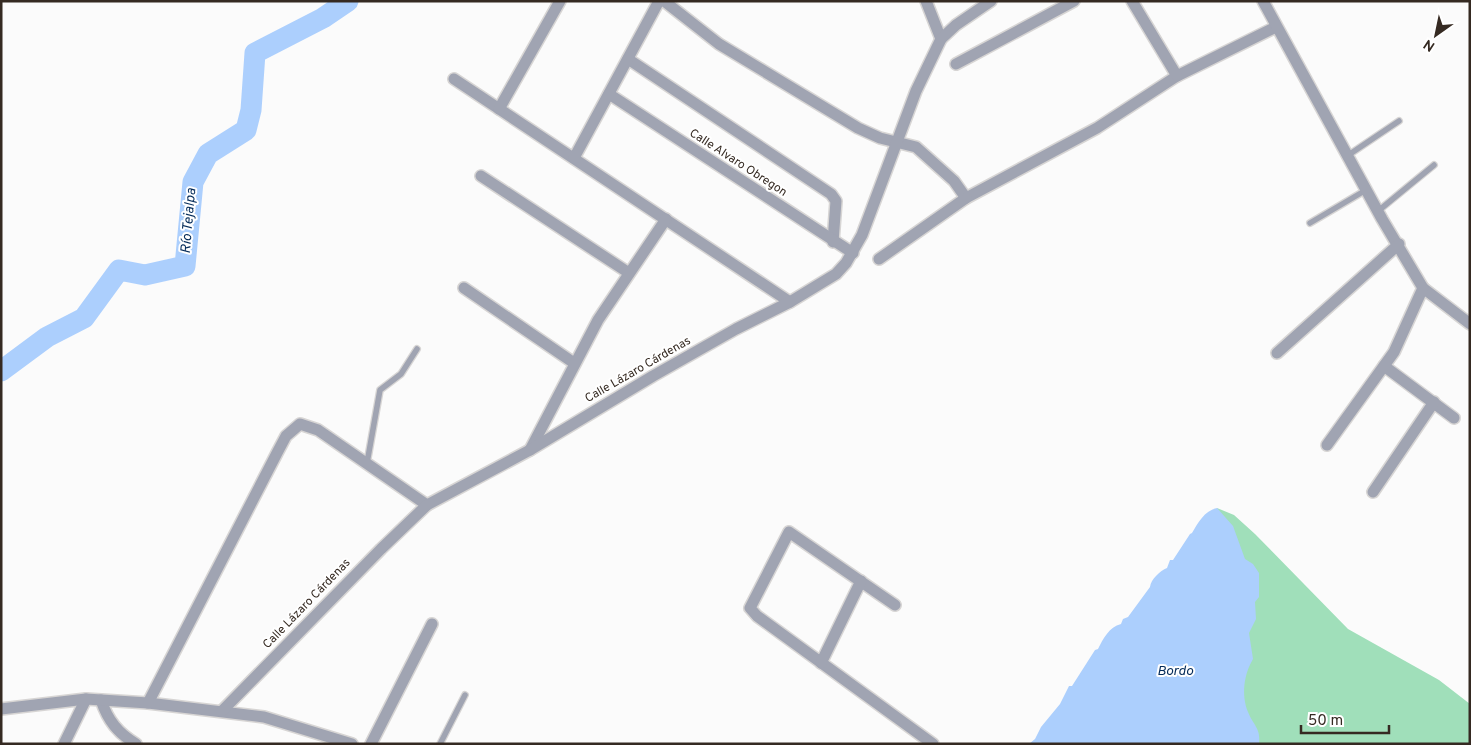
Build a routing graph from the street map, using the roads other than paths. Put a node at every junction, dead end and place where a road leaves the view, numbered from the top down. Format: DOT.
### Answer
graph roads {
  1 [pos="560,1"];
  2 [pos="659,1"];
  3 [pos="664,1"];
  4 [pos="926,1"];
  5 [pos="990,1"];
  6 [pos="1074,1"];
  7 [pos="1132,1"];
  8 [pos="1263,1"];
  9 [pos="1276,27"];
  10 [pos="941,39"];
  11 [pos="628,58"];
  12 [pos="956,64"];
  13 [pos="1177,76"];
  14 [pos="454,79"];
  15 [pos="609,94"];
  16 [pos="499,109"];
  17 [pos="1399,121"];
  18 [pos="897,141"];
  19 [pos="1347,156"];
  20 [pos="574,158"];
  21 [pos="1434,166"];
  22 [pos="481,176"];
  23 [pos="1366,190"];
  24 [pos="966,198"];
  25 [pos="1378,211"];
  26 [pos="666,219"];
  27 [pos="1310,223"];
  28 [pos="833,242"];
  29 [pos="1399,244"];
  30 [pos="852,253"];
  31 [pos="879,259"];
  32 [pos="629,273"];
  33 [pos="464,288"];
  34 [pos="1423,288"];
  35 [pos="790,302"];
  36 [pos="1470,324"];
  37 [pos="417,350"];
  38 [pos="1277,353"];
  39 [pos="574,364"];
  40 [pos="1384,366"];
  41 [pos="1434,402"];
  42 [pos="1454,418"];
  43 [pos="1327,445"];
  44 [pos="530,450"];
  45 [pos="367,464"];
  46 [pos="1373,492"];
  47 [pos="426,505"];
  48 [pos="861,582"];
  49 [pos="895,605"];
  50 [pos="432,624"];
  51 [pos="821,662"];
  52 [pos="465,695"];
  53 [pos="86,699"];
  54 [pos="101,700"];
  55 [pos="148,703"];
  56 [pos="1,709"];
  57 [pos="222,711"];
  58 [pos="64,744"];
  59 [pos="136,744"];
  60 [pos="352,744"];
  61 [pos="371,744"];
  62 [pos="440,744"];
  63 [pos="933,744"];
  1 -- 16 [label="street"];
  2 -- 11 [label="street"];
  3 -- 18 [label="street"];
  4 -- 10 [label="street"];
  5 -- 10 [label="street, Calle Lázaro Cárdenas"];
  6 -- 12 [label="street"];
  7 -- 13 [label="street"];
  8 -- 9 [label="street"];
  9 -- 13 [label="street"];
  9 -- 19 [label="street"];
  10 -- 18 [label="street, Calle Lázaro Cárdenas"];
  11 -- 15 [label="street"];
  11 -- 28 [label="street"];
  13 -- 24 [label="street"];
  14 -- 16 [label="street"];
  15 -- 20 [label="street"];
  15 -- 28 [label="street, Calle Alvaro Obregon"];
  16 -- 20 [label="street"];
  17 -- 19 [label="lane"];
  18 -- 24 [label="street"];
  18 -- 30 [label="street, Calle Lázaro Cárdenas"];
  19 -- 23 [label="street"];
  20 -- 26 [label="street"];
  21 -- 25 [label="lane"];
  22 -- 32 [label="street"];
  23 -- 25 [label="street"];
  23 -- 27 [label="lane"];
  24 -- 31 [label="street"];
  25 -- 29 [label="street"];
  26 -- 32 [label="street"];
  26 -- 35 [label="street"];
  28 -- 30 [label="street, Calle Alvaro Obregon"];
  29 -- 34 [label="street"];
  29 -- 38 [label="street"];
  30 -- 35 [label="street, Calle Lázaro Cárdenas"];
  32 -- 39 [label="street"];
  33 -- 39 [label="street"];
  34 -- 36 [label="street"];
  34 -- 40 [label="street"];
  35 -- 44 [label="street, Calle Lázaro Cárdenas"];
  37 -- 45 [label="lane"];
  39 -- 44 [label="street"];
  40 -- 41 [label="street"];
  40 -- 43 [label="street"];
  41 -- 42 [label="street"];
  41 -- 46 [label="street"];
  44 -- 47 [label="street, Calle Lázaro Cárdenas"];
  45 -- 47 [label="street"];
  45 -- 55 [label="street"];
  47 -- 57 [label="street, Calle Lázaro Cárdenas"];
  48 -- 49 [label="street"];
  48 -- 51 [label="street"];
  48 -- 51 [label="street"];
  50 -- 61 [label="street"];
  51 -- 63 [label="street"];
  52 -- 62 [label="lane"];
  53 -- 54 [label="street"];
  53 -- 56 [label="street"];
  53 -- 58 [label="street"];
  54 -- 55 [label="street"];
  54 -- 59 [label="street"];
  55 -- 57 [label="street"];
  57 -- 60 [label="street"];
}
